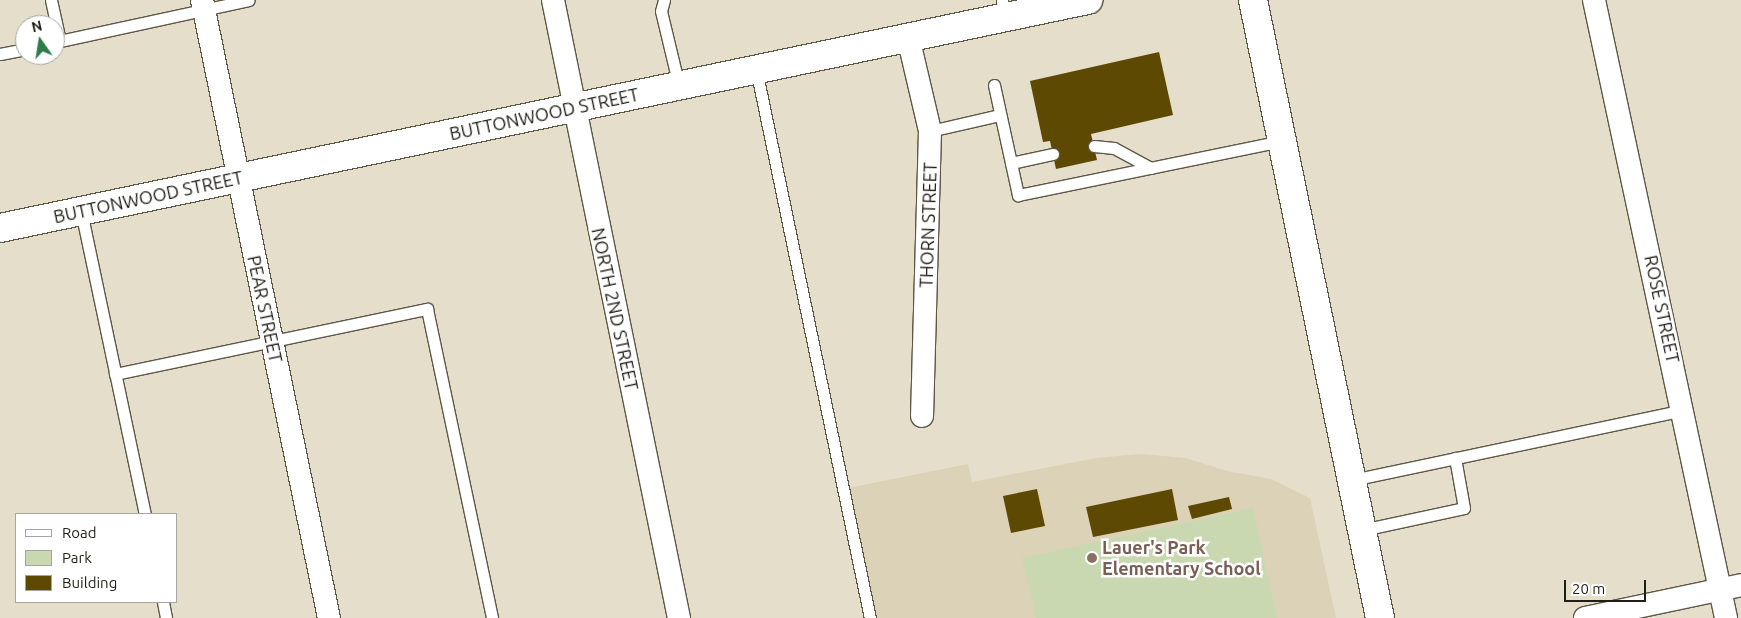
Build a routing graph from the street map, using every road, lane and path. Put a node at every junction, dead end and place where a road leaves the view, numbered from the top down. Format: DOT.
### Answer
graph roads {
  1 [pos="51,0"];
  2 [pos="249,0"];
  3 [pos="553,0"];
  4 [pos="664,0"];
  5 [pos="1088,0"];
  6 [pos="1253,0"];
  7 [pos="1594,0"];
  8 [pos="203,5"];
  9 [pos="1002,9"];
  10 [pos="54,15"];
  11 [pos="908,37"];
  12 [pos="65,39"];
  13 [pos="15,51"];
  14 [pos="0,54"];
  15 [pos="756,69"];
  16 [pos="994,85"];
  17 [pos="679,86"];
  18 [pos="573,108"];
  19 [pos="1000,115"];
  20 [pos="930,131"];
  21 [pos="1282,141"];
  22 [pos="1094,146"];
  23 [pos="1053,154"];
  24 [pos="1011,163"];
  25 [pos="1151,168"];
  26 [pos="238,178"];
  27 [pos="82,211"];
  28 [pos="0,228"];
  29 [pos="272,340"];
  30 [pos="115,374"];
  31 [pos="1684,410"];
  32 [pos="922,416"];
  33 [pos="1455,458"];
  34 [pos="1352,480"];
  35 [pos="145,513"];
  36 [pos="1362,530"];
  37 [pos="1731,587"];
  38 [pos="163,603"];
  39 [pos="166,618"];
  40 [pos="330,618"];
  41 [pos="492,618"];
  42 [pos="679,618"];
  43 [pos="870,618"];
  44 [pos="1380,618"];
  45 [pos="1585,618"];
  46 [pos="1726,618"];
  1 -- 10 [label="lane"];
  2 -- 8 [label="lane"];
  3 -- 18 [label="street, NORTH 2ND STREET"];
  4 -- 17 [label="lane"];
  5 -- 9 [label="street, BUTTONWOOD STREET"];
  6 -- 21 [label="street"];
  7 -- 31 [label="street, ROSE STREET"];
  8 -- 12 [label="lane"];
  8 -- 26 [label="street, PEAR STREET"];
  9 -- 11 [label="street, BUTTONWOOD STREET"];
  11 -- 15 [label="street, BUTTONWOOD STREET"];
  11 -- 20 [label="street, THORN STREET"];
  13 -- 14 [label="lane"];
  15 -- 17 [label="street, BUTTONWOOD STREET"];
  15 -- 43 [label="lane"];
  16 -- 19 [label="lane"];
  17 -- 18 [label="street, BUTTONWOOD STREET"];
  18 -- 26 [label="street, BUTTONWOOD STREET"];
  18 -- 42 [label="street, NORTH 2ND STREET"];
  19 -- 20 [label="lane"];
  19 -- 24 [label="lane"];
  20 -- 32 [label="street, THORN STREET"];
  21 -- 25 [label="lane"];
  21 -- 34 [label="street"];
  22 -- 25 [label="lane"];
  23 -- 24 [label="lane"];
  24 -- 25 [label="lane"];
  26 -- 27 [label="street, BUTTONWOOD STREET"];
  26 -- 29 [label="street, PEAR STREET"];
  27 -- 28 [label="street, BUTTONWOOD STREET"];
  27 -- 30 [label="lane"];
  29 -- 30 [label="lane"];
  29 -- 40 [label="street, PEAR STREET"];
  29 -- 41 [label="lane"];
  30 -- 35 [label="lane"];
  31 -- 33 [label="lane"];
  31 -- 37 [label="street, ROSE STREET"];
  33 -- 34 [label="lane"];
  33 -- 36 [label="lane"];
  34 -- 36 [label="street"];
  36 -- 44 [label="street"];
  37 -- 45 [label="street"];
  37 -- 46 [label="street, ROSE STREET"];
  38 -- 39 [label="lane"];
}
